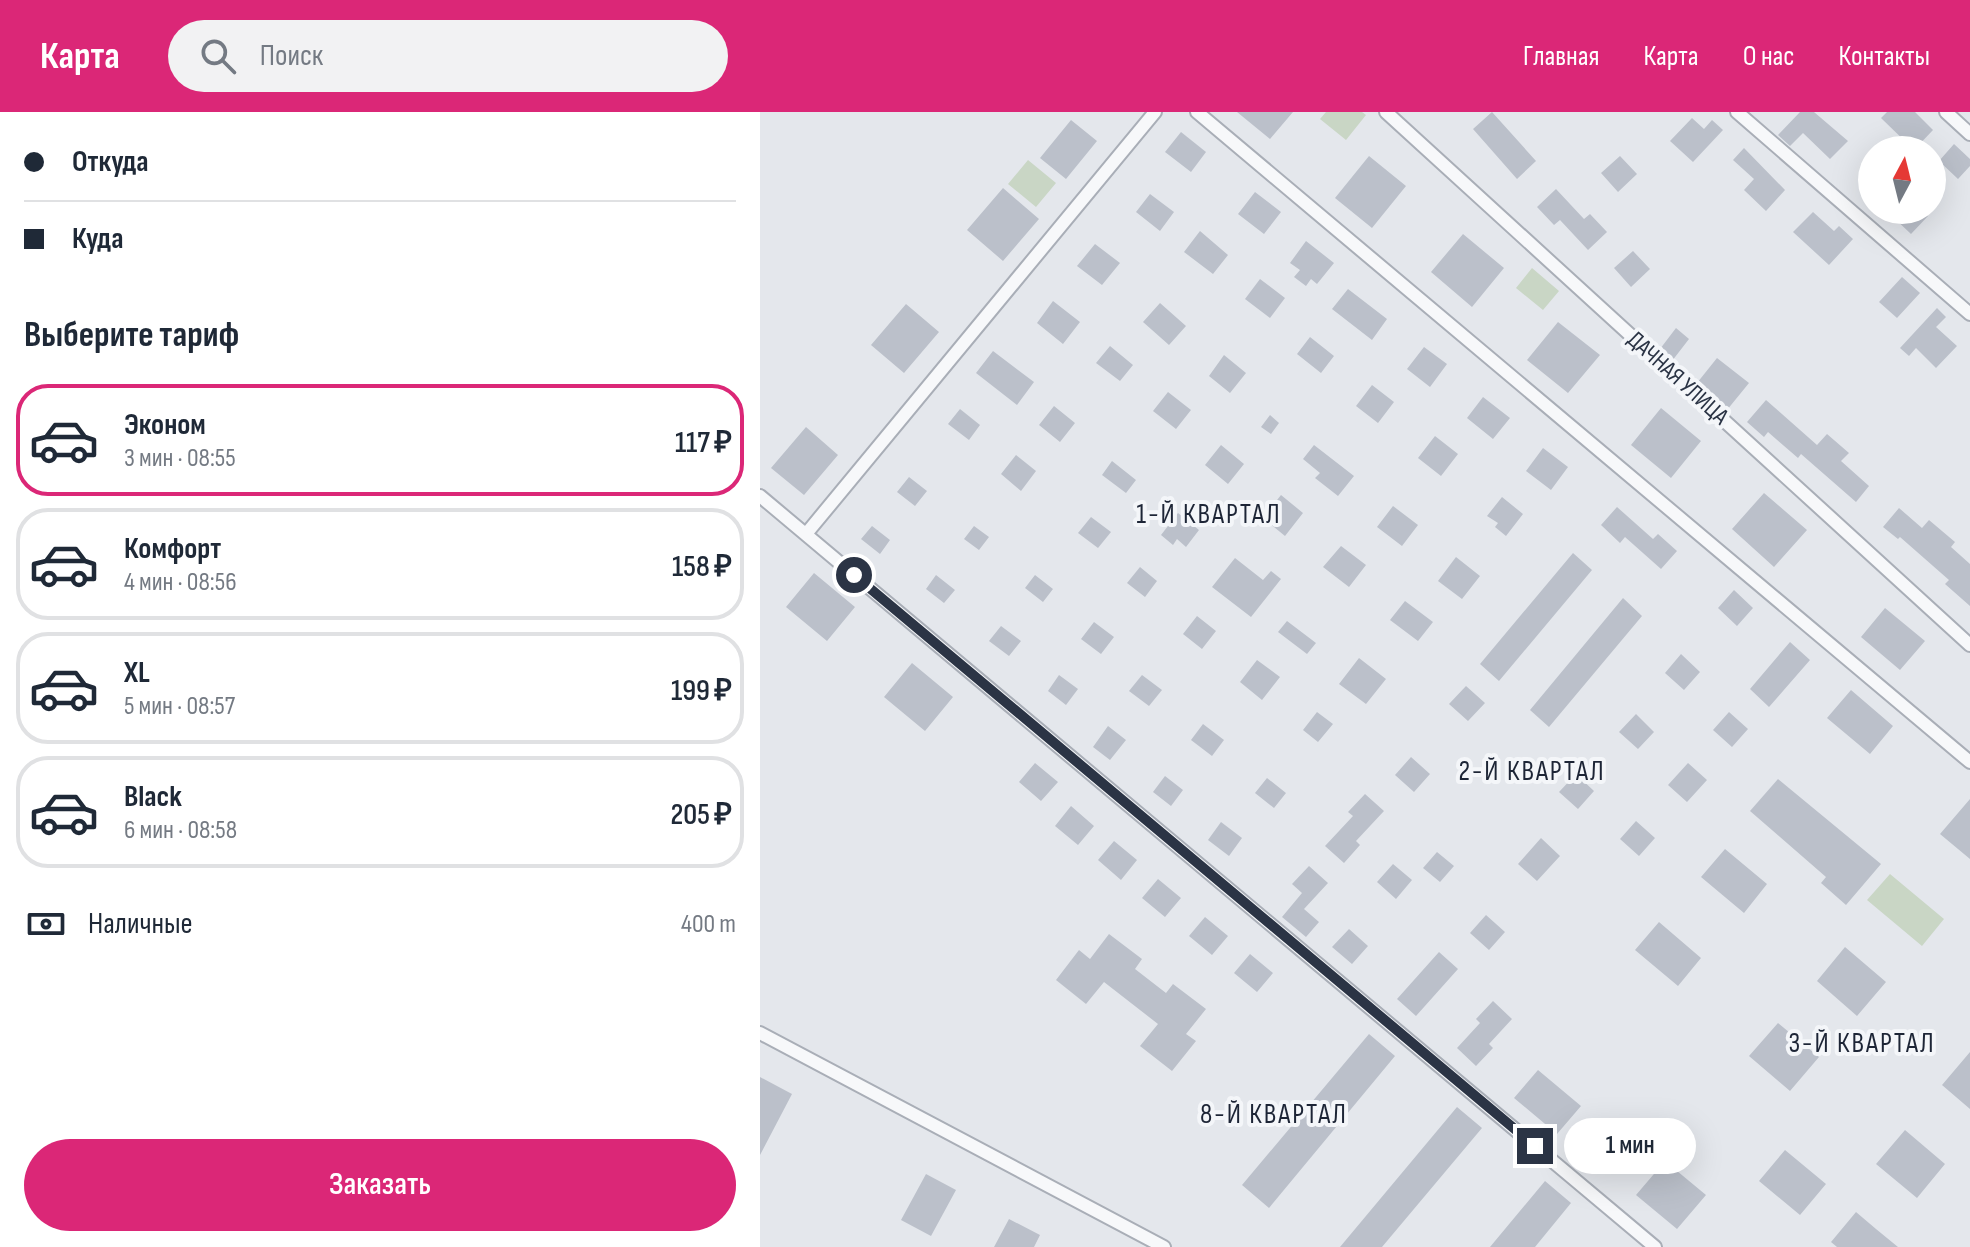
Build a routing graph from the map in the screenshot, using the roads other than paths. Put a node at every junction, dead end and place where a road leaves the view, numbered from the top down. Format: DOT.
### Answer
graph roads {
  1 [pos="1155,112"];
  2 [pos="1197,112"];
  3 [pos="1386,112"];
  4 [pos="1737,112"];
  5 [pos="1946,112"];
  6 [pos="1970,134"];
  7 [pos="1970,314"];
  8 [pos="760,496"];
  9 [pos="806,534"];
  10 [pos="1970,645"];
  11 [pos="1970,762"];
  12 [pos="760,1033"];
  13 [pos="1164,1247"];
  14 [pos="1655,1247"];
  1 -- 9 [label="street"];
  2 -- 11 [label="street"];
  3 -- 10 [label="street, ДАЧНАЯ УЛИЦА"];
  4 -- 7 [label="street"];
  5 -- 6 [label="street"];
  8 -- 9 [label="street"];
  9 -- 14 [label="street"];
  12 -- 13 [label="street"];
}
